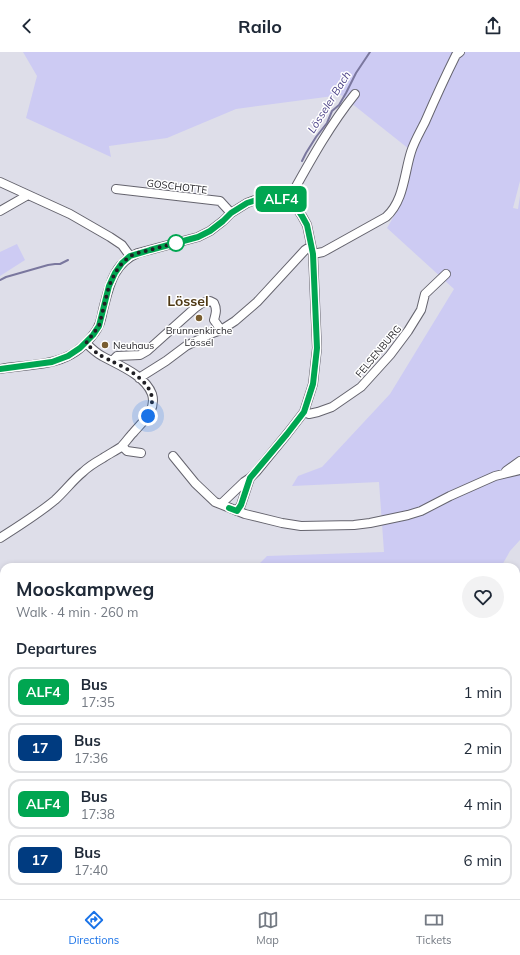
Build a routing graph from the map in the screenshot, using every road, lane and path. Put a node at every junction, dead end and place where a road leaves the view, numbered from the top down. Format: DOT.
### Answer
graph roads {
  1 [pos="460,52"];
  2 [pos="355,94"];
  3 [pos="0,182"];
  4 [pos="116,189"];
  5 [pos="28,195"];
  6 [pos="288,201"];
  7 [pos="0,211"];
  8 [pos="231,213"];
  9 [pos="312,250"];
  10 [pos="130,256"];
  11 [pos="446,274"];
  12 [pos="221,330"];
  13 [pos="86,343"];
  14 [pos="112,361"];
  15 [pos="0,369"];
  16 [pos="140,378"];
  17 [pos="304,412"];
  18 [pos="122,446"];
  19 [pos="141,453"];
  20 [pos="173,456"];
  21 [pos="520,461"];
  22 [pos="520,470"];
  23 [pos="502,474"];
  24 [pos="250,478"];
  25 [pos="221,504"];
  26 [pos="237,511"];
  27 [pos="0,538"];
  1 -- 9 [label="street"];
  2 -- 6 [label="street"];
  3 -- 5 [label="street"];
  4 -- 8 [label="street, GOSCHOTTE"];
  5 -- 7 [label="street"];
  5 -- 10 [label="street"];
  6 -- 8 [label="street"];
  6 -- 9 [label="street"];
  8 -- 10 [label="street"];
  9 -- 12 [label="street"];
  9 -- 17 [label="street"];
  10 -- 13 [label="street"];
  11 -- 17 [label="street, FELSENBURG"];
  12 -- 14 [label="street"];
  12 -- 16 [label="street"];
  13 -- 14 [label="street"];
  13 -- 15 [label="street"];
  14 -- 16 [label="street"];
  16 -- 18 [label="street"];
  17 -- 24 [label="street"];
  18 -- 19 [label="street"];
  18 -- 27 [label="street"];
  20 -- 25 [label="street"];
  21 -- 23 [label="street"];
  22 -- 23 [label="street"];
  23 -- 26 [label="street"];
  24 -- 25 [label="street"];
  24 -- 26 [label="street"];
  25 -- 26 [label="street"];
}
